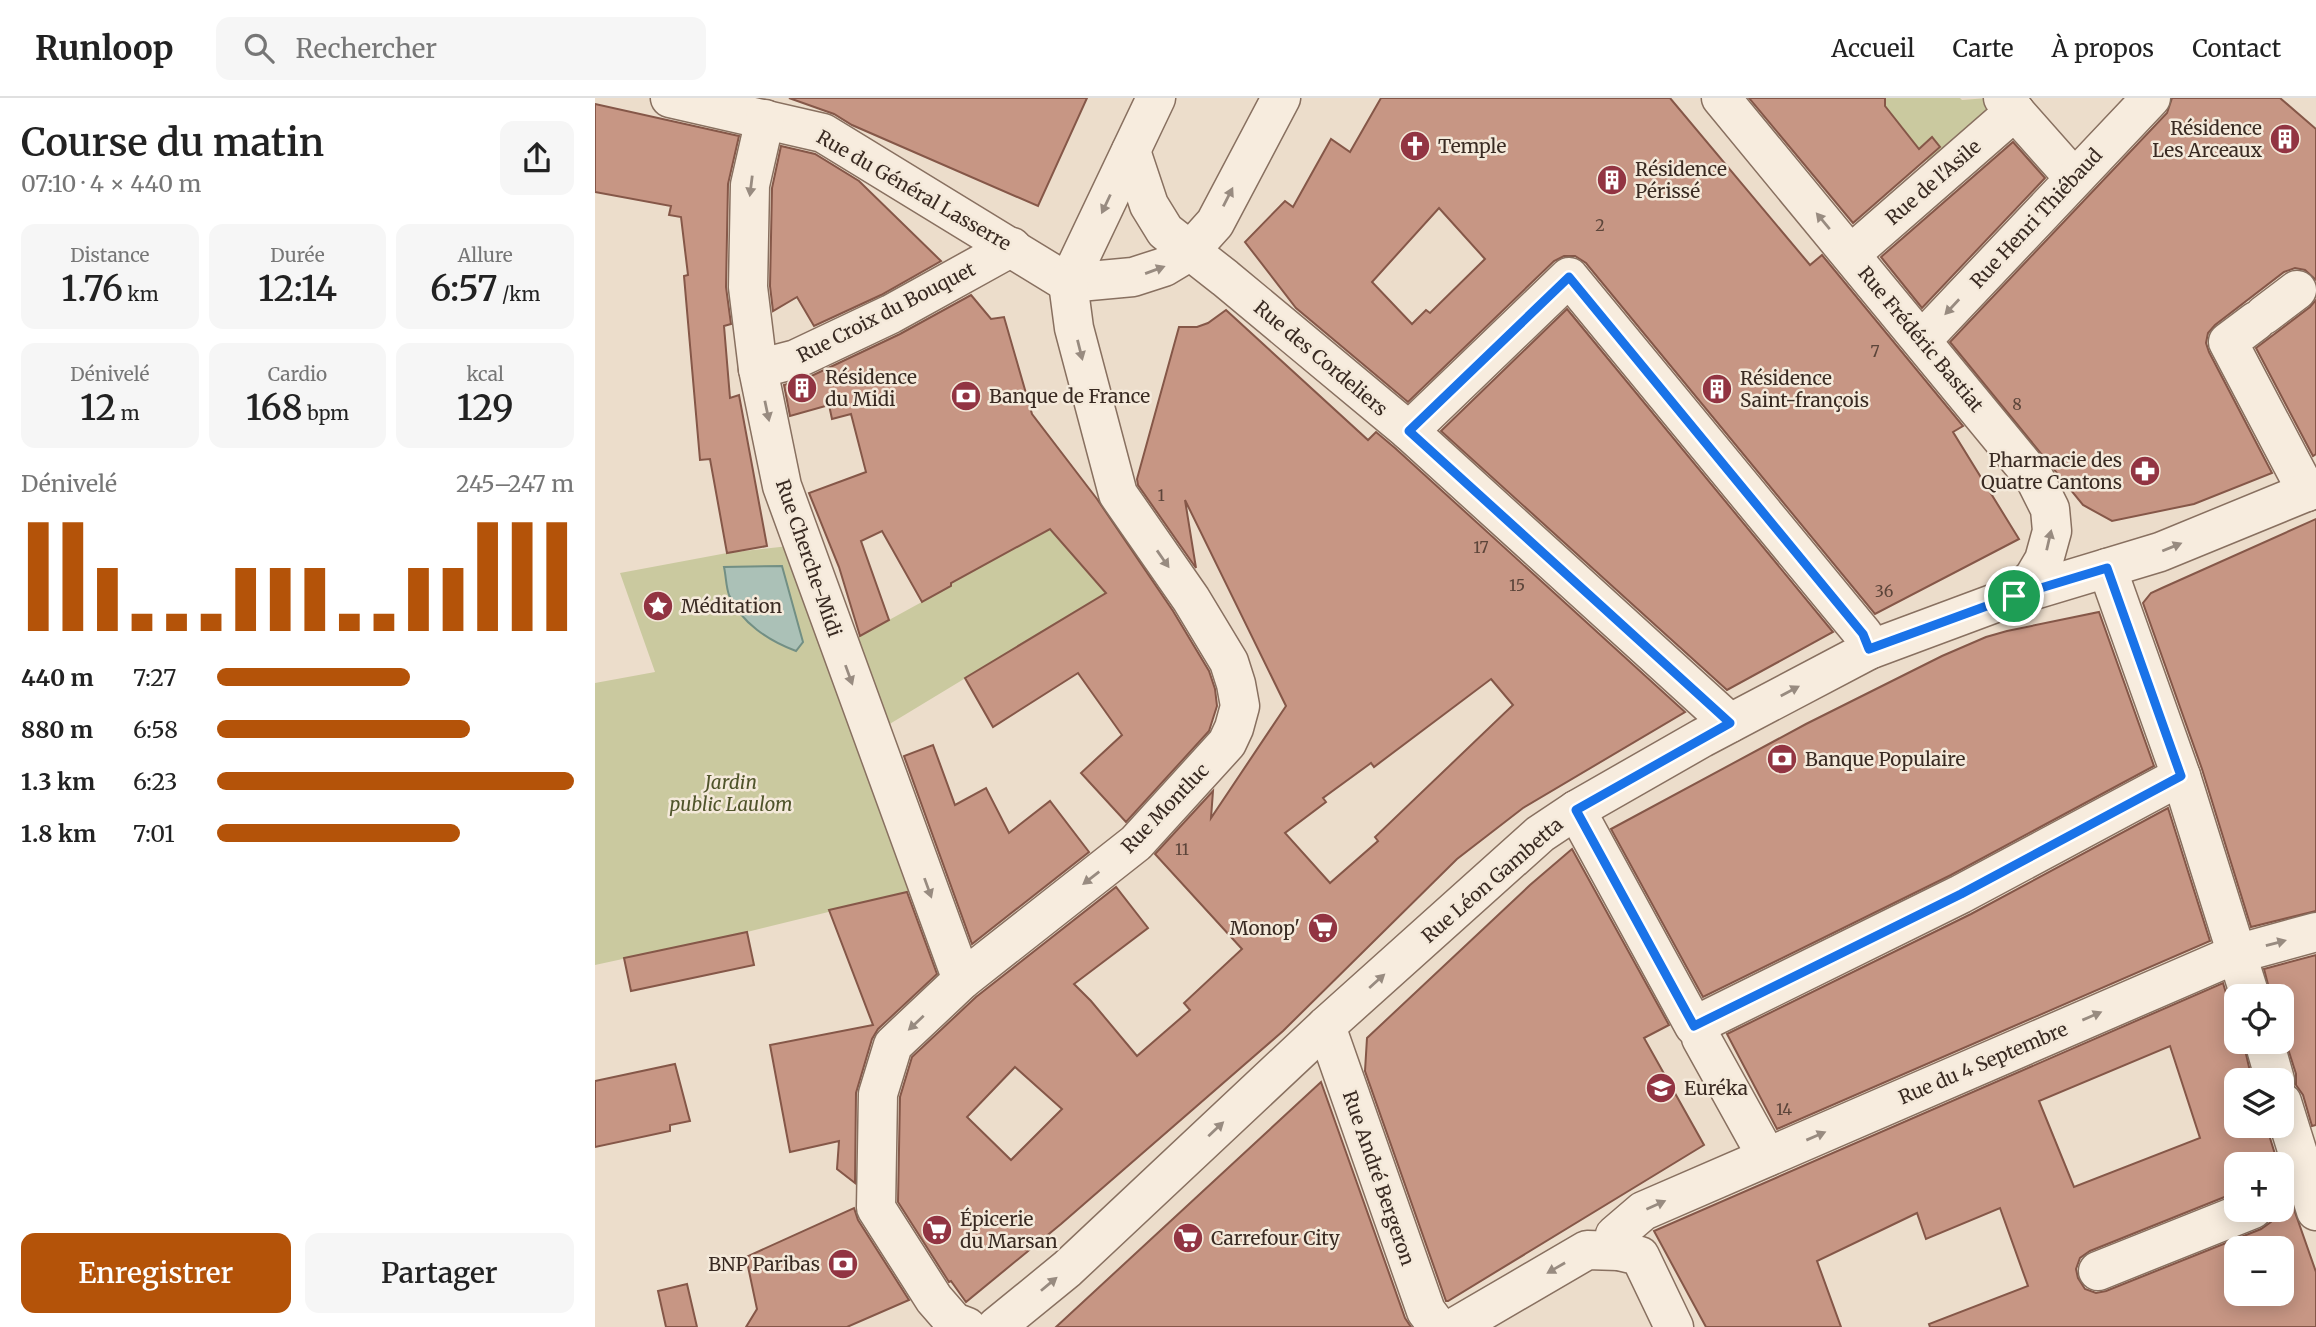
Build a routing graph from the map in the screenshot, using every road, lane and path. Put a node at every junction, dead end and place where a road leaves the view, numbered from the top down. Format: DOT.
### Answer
graph roads {
  1 [pos="670,98"];
  2 [pos="1156,98"];
  3 [pos="1281,98"];
  4 [pos="1721,98"];
  5 [pos="2151,98"];
  6 [pos="2009,104"];
  7 [pos="785,114"];
  8 [pos="1131,151"];
  9 [pos="2074,178"];
  10 [pos="1012,247"];
  11 [pos="1189,252"];
  12 [pos="1851,254"];
  13 [pos="2308,281"];
  14 [pos="1068,283"];
  15 [pos="1922,340"];
  16 [pos="758,369"];
  17 [pos="1409,431"];
  18 [pos="2311,490"];
  19 [pos="2107,568"];
  20 [pos="2014,596"];
  21 [pos="1869,649"];
  22 [pos="1730,723"];
  23 [pos="2181,776"];
  24 [pos="1576,810"];
  25 [pos="2316,932"];
  26 [pos="2236,954"];
  27 [pos="962,981"];
  28 [pos="2246,984"];
  29 [pos="1326,1026"];
  30 [pos="1697,1032"];
  31 [pos="2294,1122"];
  32 [pos="2305,1140"];
  33 [pos="1767,1157"];
  34 [pos="2302,1199"];
  35 [pos="2224,1221"];
  36 [pos="1619,1251"];
  37 [pos="2098,1271"];
  38 [pos="938,1313"];
  39 [pos="967,1327"];
  40 [pos="996,1327"];
  41 [pos="1437,1327"];
  42 [pos="1455,1327"];
  43 [pos="1674,1327"];
  1 -- 7 [label="street, Rue du Général Lasserre"];
  2 -- 8 [label="street"];
  11 -- 3 [label="street, one-way"];
  12 -- 4 [label="street, Rue Frédéric Bastiat, one-way"];
  5 -- 9 [label="street, Rue Henri Thiébaud"];
  6 -- 9 [label="street, Rue de l'Asile"];
  6 -- 12 [label="street, Rue de l'Asile"];
  7 -- 10 [label="street, Rue du Général Lasserre"];
  7 -- 16 [label="street, Rue Cherche-Midi, one-way"];
  8 -- 11 [label="street, Rue des Cordeliers"];
  8 -- 14 [label="street, one-way"];
  9 -- 15 [label="street, Rue Henri Thiébaud, one-way"];
  10 -- 14 [label="street, Rue du Général Lasserre"];
  10 -- 16 [label="street, Rue Croix du Bouquet"];
  14 -- 11 [label="street, one-way"];
  11 -- 17 [label="street, Rue des Cordeliers"];
  12 -- 15 [label="street, Rue Frédéric Bastiat"];
  13 -- 18 [label="street"];
  14 -- 27 [label="street, Rue Montluc, one-way"];
  20 -- 15 [label="street, Rue Frédéric Bastiat, one-way"];
  16 -- 27 [label="street, Rue Cherche-Midi, one-way"];
  17 -- 21 [label="street"];
  17 -- 22 [label="street, Rue des Cordeliers"];
  19 -- 18 [label="street, Rue Léon Gambetta, one-way"];
  19 -- 20 [label="street, Rue Léon Gambetta"];
  19 -- 23 [label="street"];
  20 -- 21 [label="street, Rue Léon Gambetta"];
  22 -- 21 [label="street, Rue Léon Gambetta, one-way"];
  22 -- 24 [label="street, Rue Léon Gambetta"];
  23 -- 26 [label="street"];
  23 -- 30 [label="street"];
  29 -- 24 [label="street, Rue Léon Gambetta, one-way"];
  24 -- 30 [label="street"];
  26 -- 25 [label="street, Rue du 4 Septembre, one-way"];
  26 -- 28 [label="street"];
  33 -- 26 [label="street, Rue du 4 Septembre, one-way"];
  27 -- 38 [label="street, Rue Montluc, one-way"];
  40 -- 29 [label="street, Rue Léon Gambetta, one-way"];
  29 -- 41 [label="street, Rue André Bergeron"];
  30 -- 33 [label="street"];
  31 -- 32 [label="street"];
  32 -- 34 [label="street"];
  36 -- 33 [label="street, Rue du 4 Septembre, one-way"];
  35 -- 37 [label="street"];
  36 -- 42 [label="street, one-way"];
  36 -- 43 [label="street"];
  38 -- 39 [label="street, Rue Montluc"];
}
